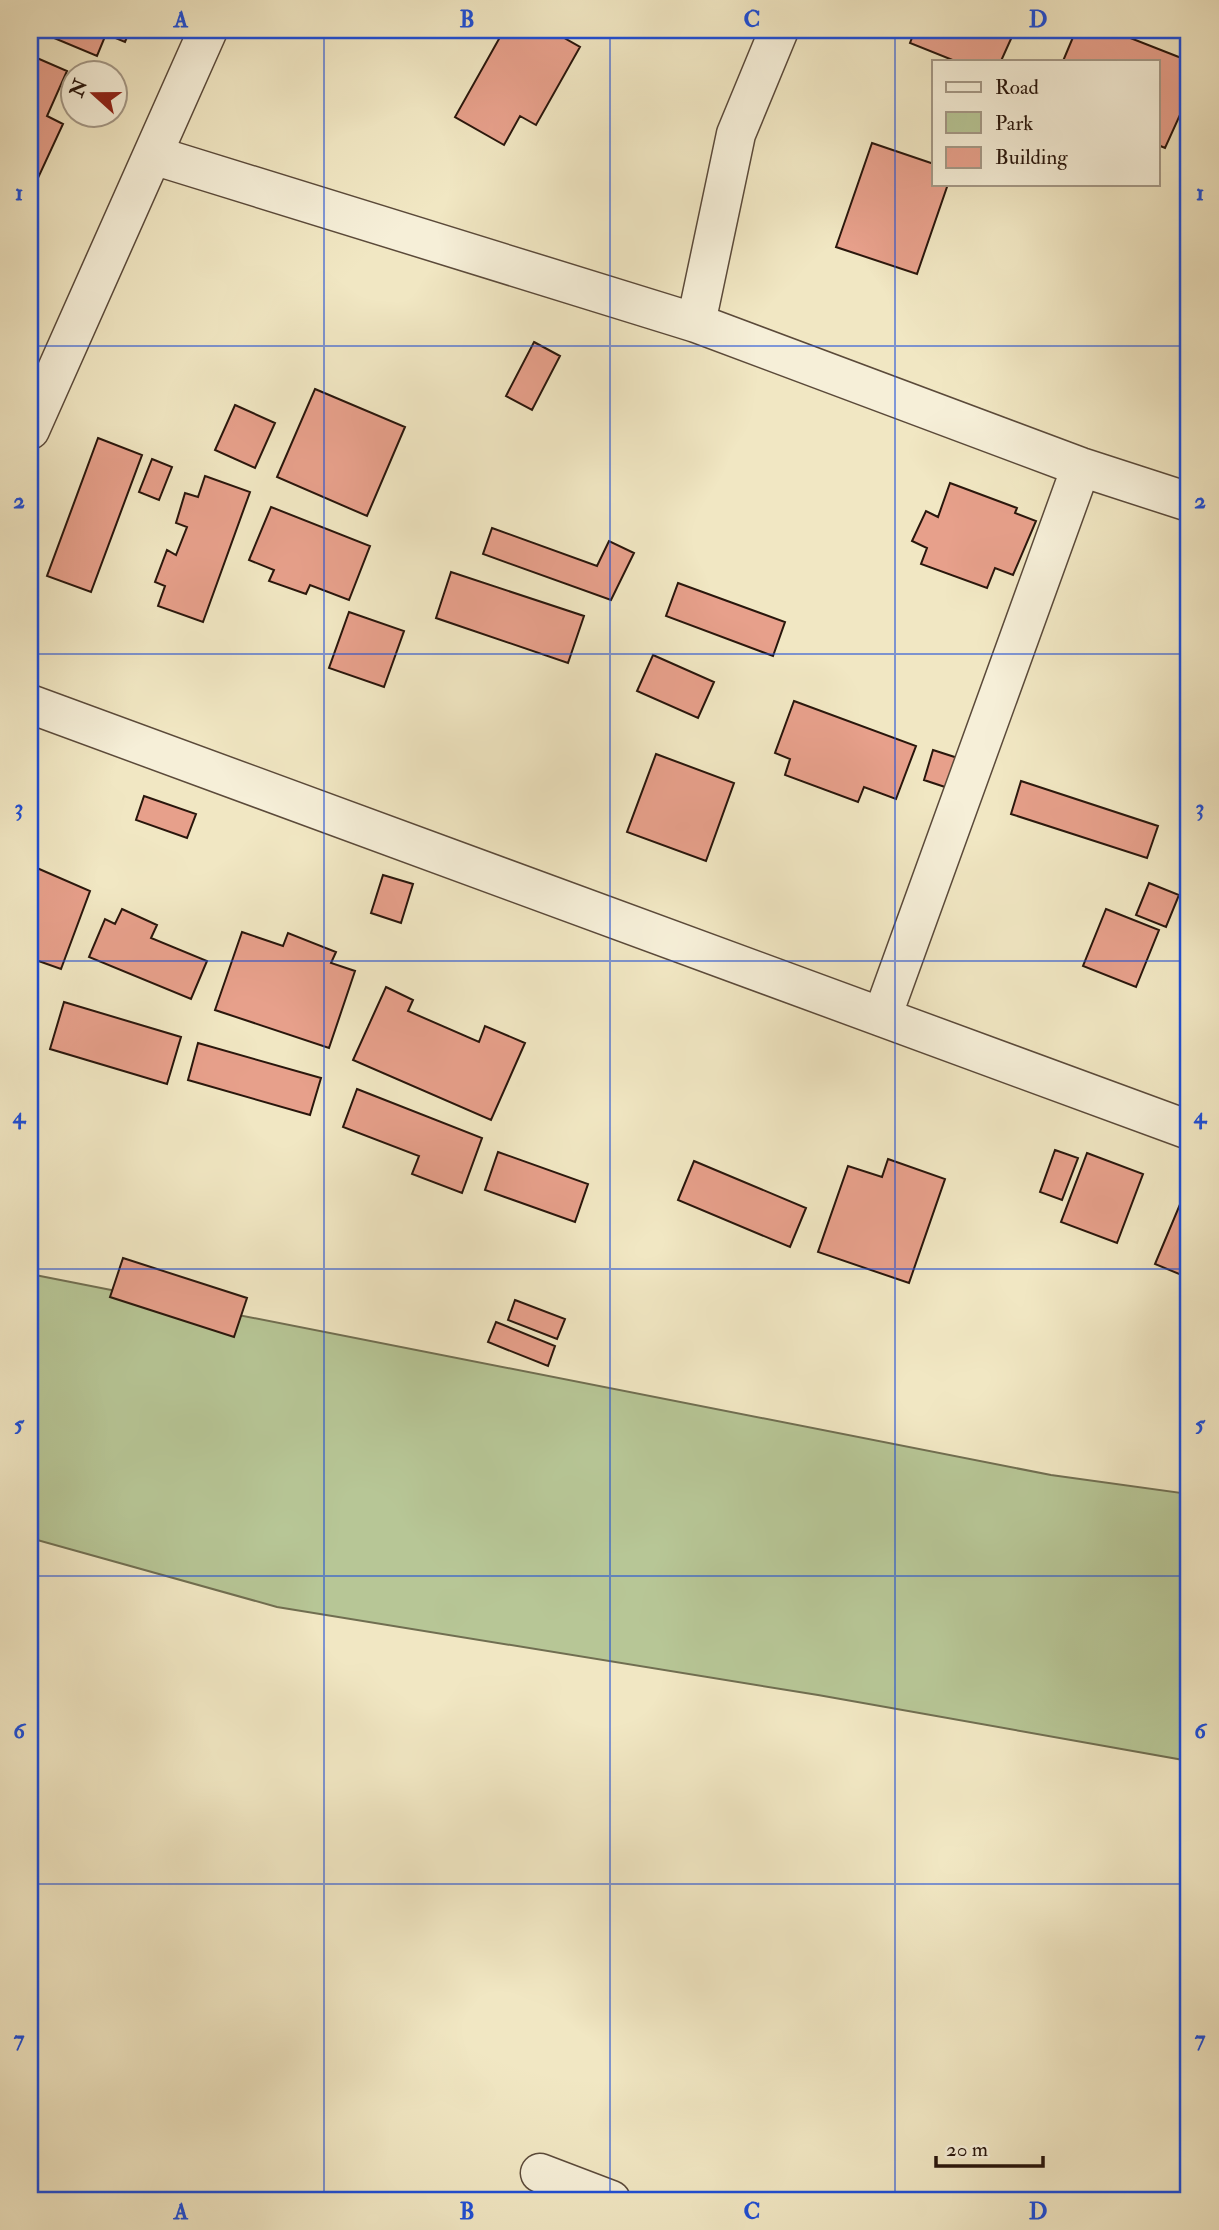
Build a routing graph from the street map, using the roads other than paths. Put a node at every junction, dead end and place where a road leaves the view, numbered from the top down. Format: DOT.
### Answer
graph roads {
  1 [pos="208,30"];
  2 [pos="779,30"];
  3 [pos="153,155"];
  4 [pos="696,323"];
  5 [pos="39,384"];
  6 [pos="30,430"];
  7 [pos="1082,467"];
  8 [pos="1189,502"];
  9 [pos="30,705"];
  10 [pos="882,1017"];
  11 [pos="1189,1130"];
  12 [pos="540,2173"];
  13 [pos="611,2200"];
  1 -- 3 [label="street"];
  2 -- 4 [label="street"];
  3 -- 4 [label="street"];
  3 -- 5 [label="street"];
  4 -- 7 [label="street"];
  5 -- 6 [label="street"];
  7 -- 8 [label="street"];
  7 -- 10 [label="street"];
  9 -- 10 [label="street"];
  10 -- 11 [label="street"];
  12 -- 13 [label="street"];
}
